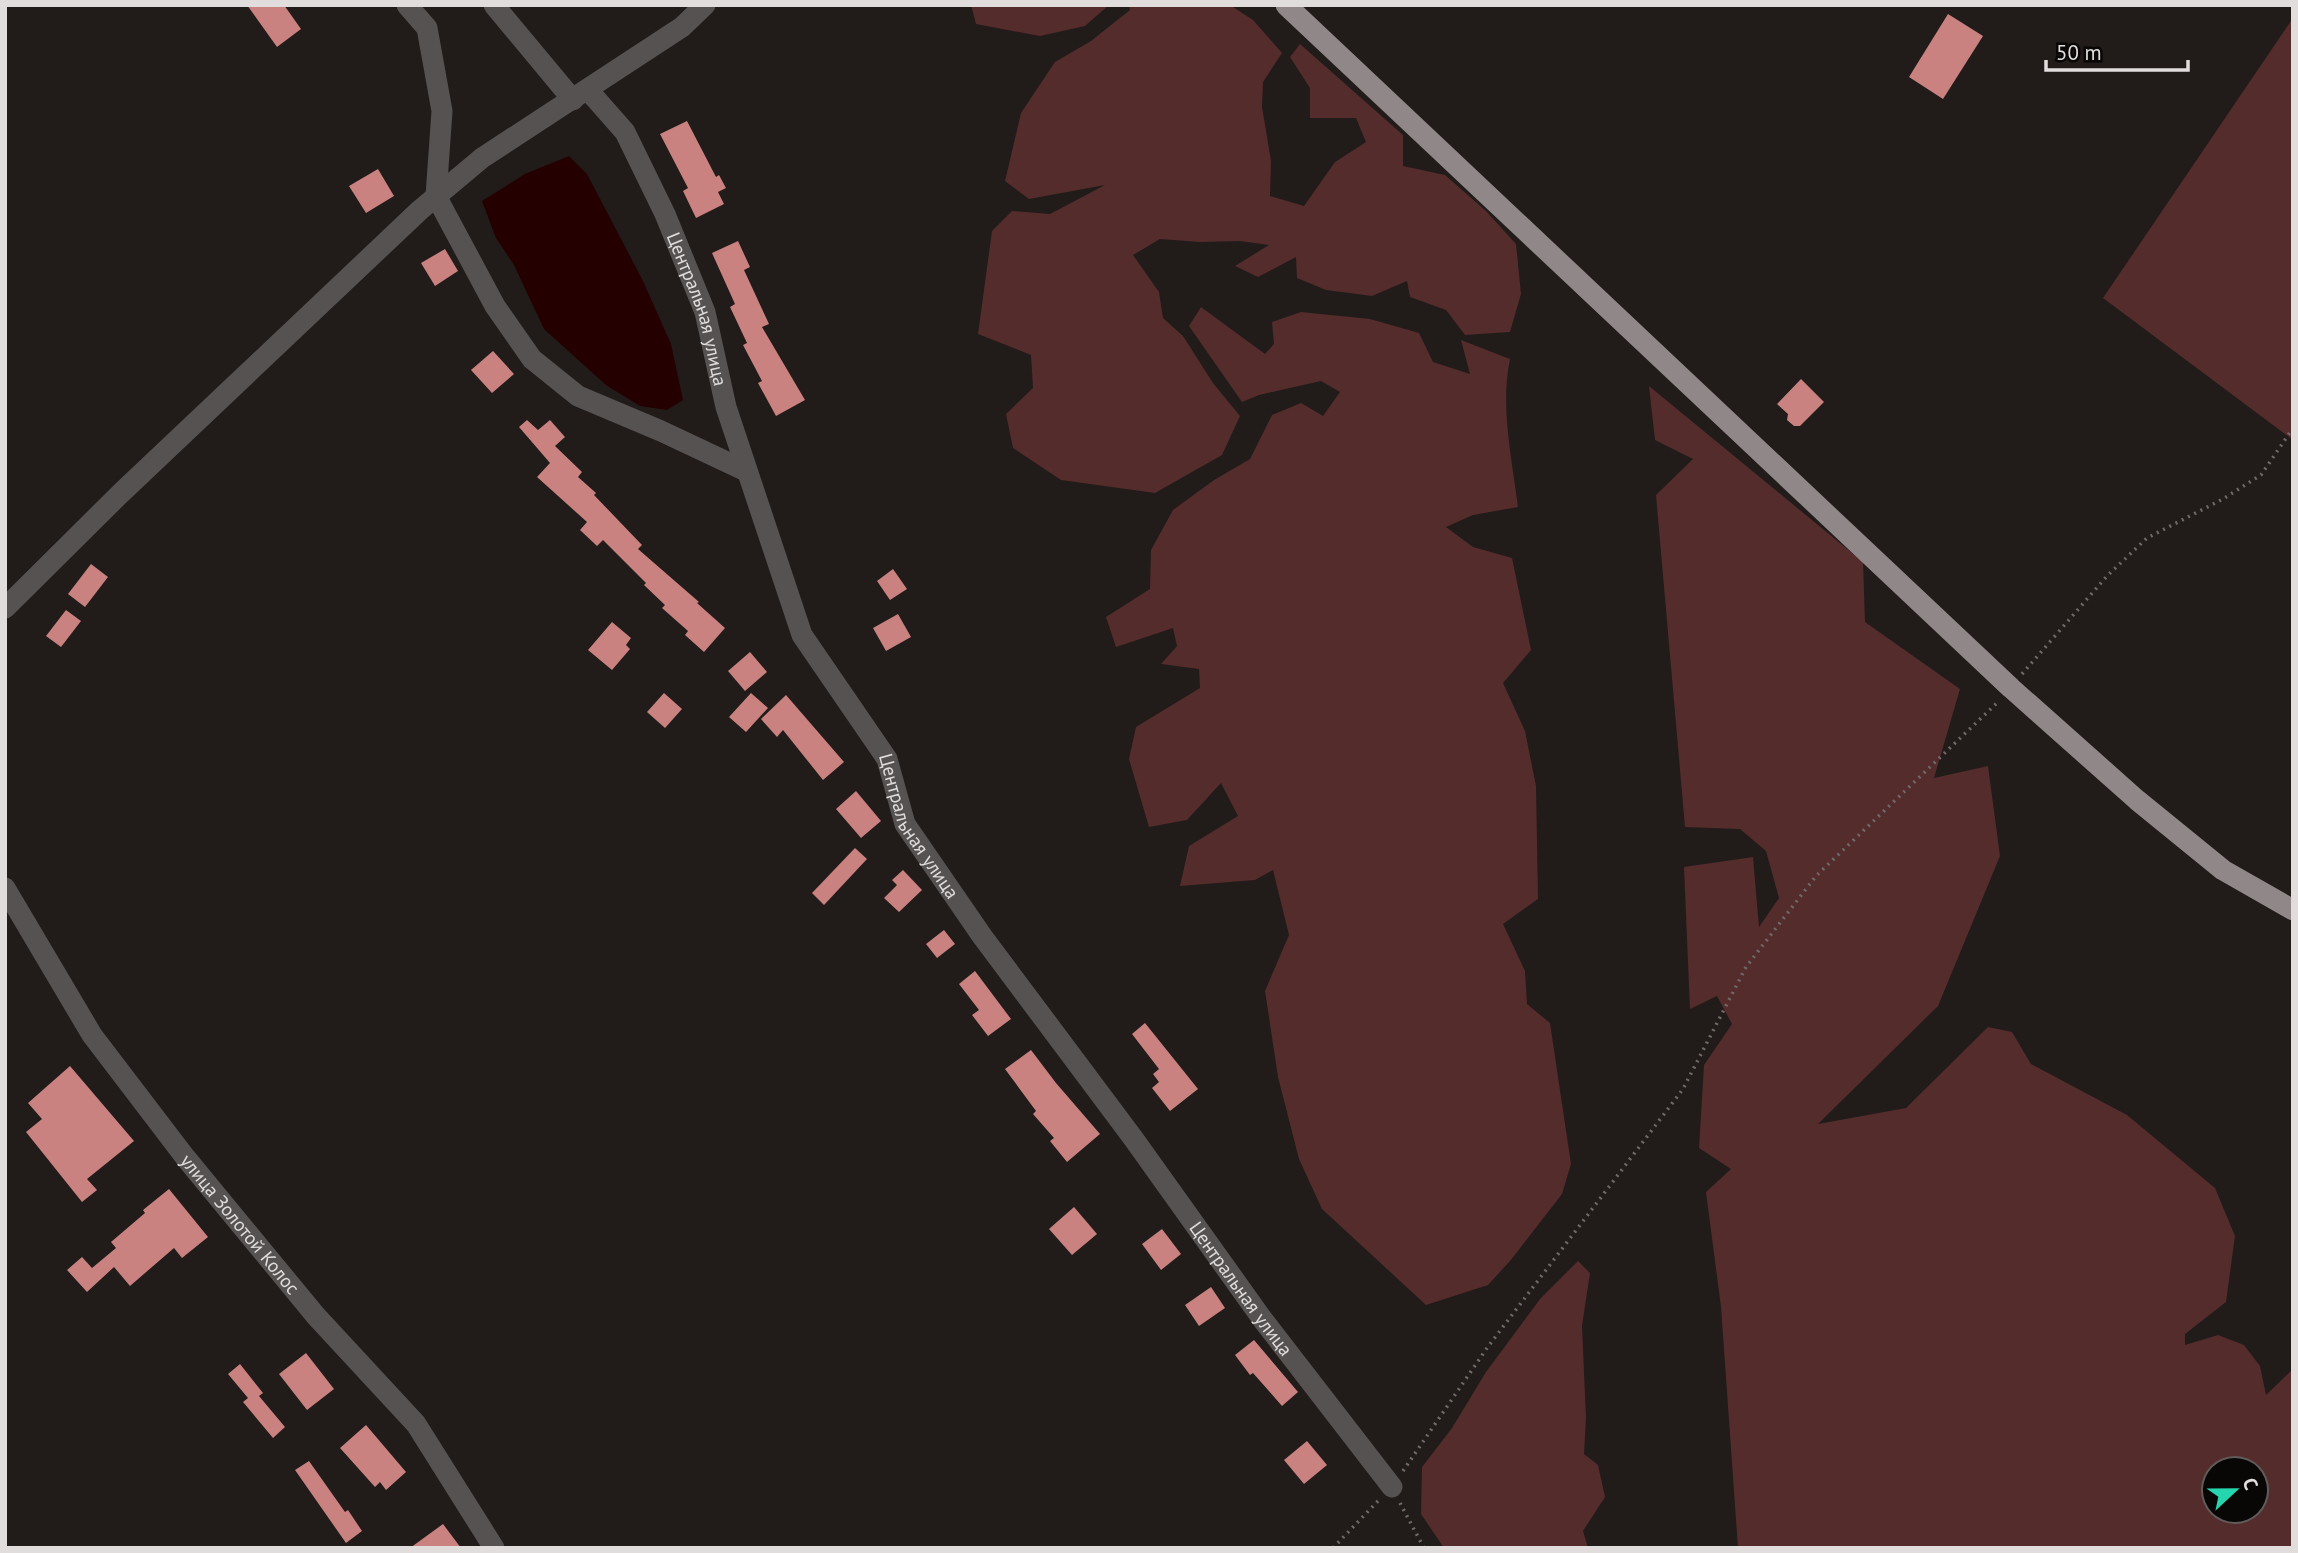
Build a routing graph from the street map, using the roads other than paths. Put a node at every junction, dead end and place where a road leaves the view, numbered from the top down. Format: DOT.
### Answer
graph roads {
  1 [pos="407,5"];
  2 [pos="495,5"];
  3 [pos="705,5"];
  4 [pos="1286,5"];
  5 [pos="580,95"];
  6 [pos="436,196"];
  7 [pos="747,471"];
  8 [pos="5,608"];
  9 [pos="5,888"];
  10 [pos="2293,910"];
  11 [pos="1392,1487"];
  12 [pos="494,1548"];
  1 -- 6 [label="street"];
  2 -- 5 [label="street, Центральная улица"];
  3 -- 5 [label="street"];
  4 -- 10 [label="main road"];
  5 -- 6 [label="street"];
  5 -- 7 [label="street, Центральная улица"];
  6 -- 7 [label="street"];
  6 -- 8 [label="street"];
  7 -- 11 [label="street, Центральная улица"];
  9 -- 12 [label="street, улица Золотой Колос"];
}
